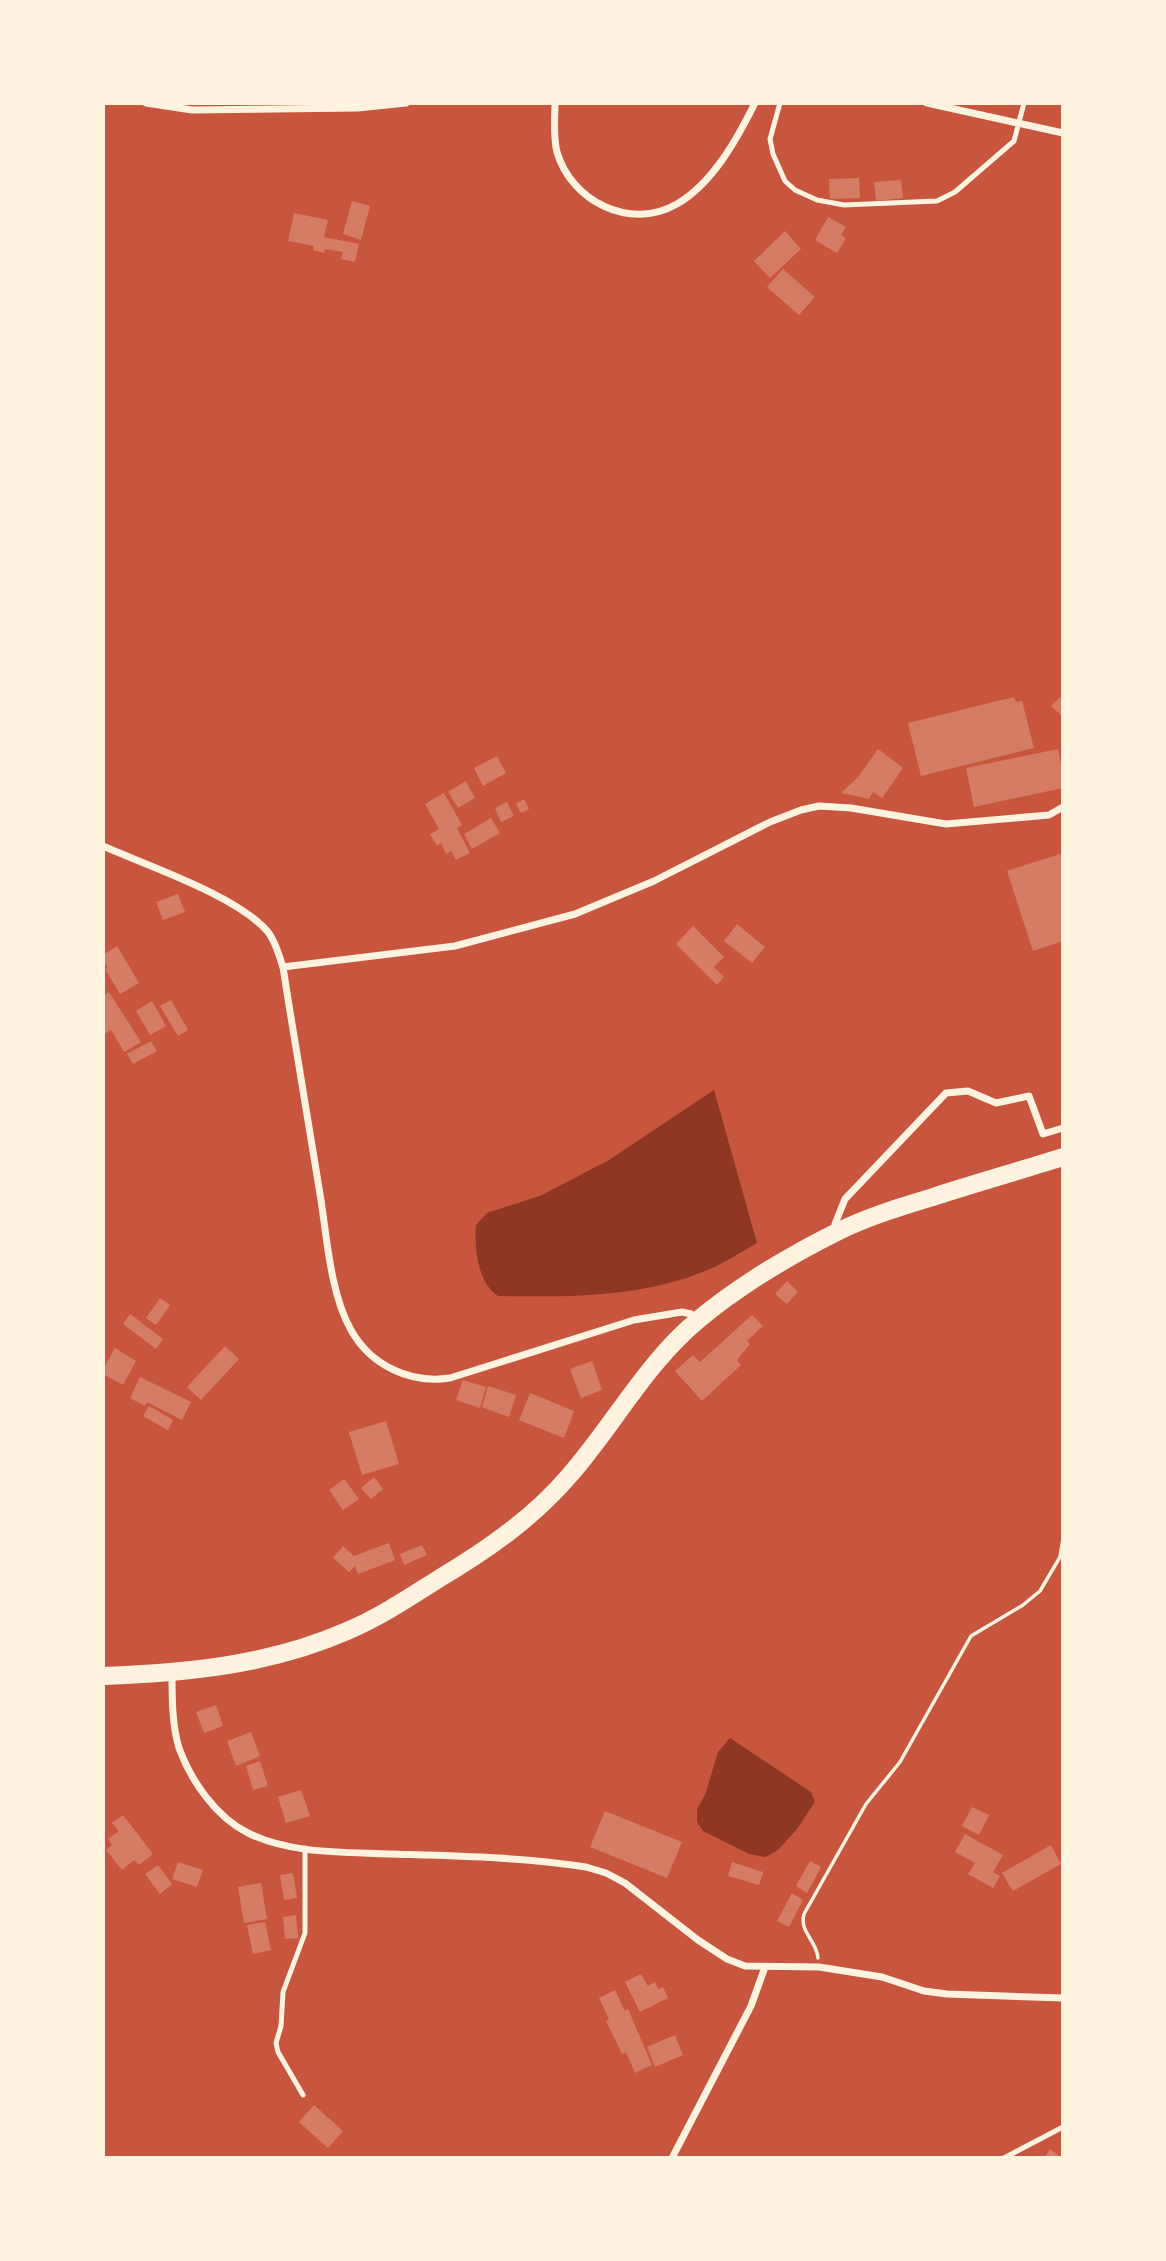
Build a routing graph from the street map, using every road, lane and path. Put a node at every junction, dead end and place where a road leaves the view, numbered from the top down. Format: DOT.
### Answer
graph roads {
  1 [pos="146,103"];
  2 [pos="406,103"];
  3 [pos="555,103"];
  4 [pos="755,103"];
  5 [pos="780,103"];
  6 [pos="927,103"];
  7 [pos="1024,103"];
  8 [pos="225,106"];
  9 [pos="1018,124"];
  10 [pos="1063,133"];
  11 [pos="1063,807"];
  12 [pos="103,846"];
  13 [pos="283,967"];
  14 [pos="1063,1128"];
  15 [pos="1063,1157"];
  16 [pos="838,1231"];
  17 [pos="698,1320"];
  18 [pos="1063,1539"];
  19 [pos="172,1673"];
  20 [pos="103,1676"];
  21 [pos="305,1848"];
  22 [pos="765,1967"];
  23 [pos="818,1967"];
  24 [pos="1063,1997"];
  25 [pos="303,2095"];
  26 [pos="1063,2126"];
  27 [pos="672,2158"];
  28 [pos="1004,2158"];
  1 -- 8 [label="street"];
  2 -- 8 [label="street"];
  3 -- 4 [label="street"];
  5 -- 9 [label="lane"];
  6 -- 9 [label="street"];
  7 -- 9 [label="lane"];
  9 -- 10 [label="street"];
  11 -- 13 [label="street"];
  12 -- 13 [label="street"];
  13 -- 17 [label="street"];
  14 -- 16 [label="street"];
  15 -- 16 [label="highway"];
  16 -- 17 [label="highway"];
  17 -- 19 [label="highway"];
  18 -- 23 [label="path"];
  19 -- 20 [label="highway"];
  19 -- 21 [label="street"];
  21 -- 22 [label="street"];
  21 -- 25 [label="lane"];
  22 -- 23 [label="street"];
  22 -- 27 [label="street"];
  23 -- 24 [label="street"];
  26 -- 28 [label="lane"];
}
